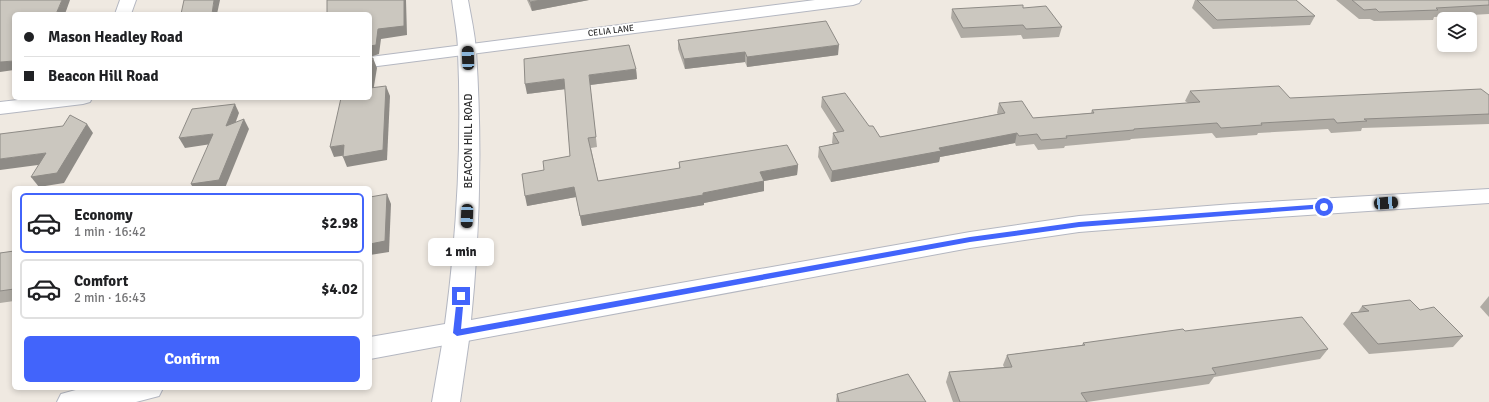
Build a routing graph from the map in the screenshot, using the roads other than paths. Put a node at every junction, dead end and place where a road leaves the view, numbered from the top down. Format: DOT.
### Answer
graph roads {
  1 [pos="128,0"];
  2 [pos="460,0"];
  3 [pos="853,0"];
  4 [pos="822,2"];
  5 [pos="124,12"];
  6 [pos="468,50"];
  7 [pos="372,62"];
  8 [pos="61,100"];
  9 [pos="0,108"];
  10 [pos="1489,196"];
  11 [pos="457,333"];
  12 [pos="372,348"];
  13 [pos="138,390"];
  14 [pos="71,402"];
  15 [pos="446,402"];
  1 -- 5 [label="street"];
  2 -- 6 [label="street, BEACON HILL ROAD"];
  3 -- 4 [label="street, CELIA LANE"];
  4 -- 6 [label="street, CELIA LANE"];
  6 -- 7 [label="street, CELIA LANE"];
  6 -- 11 [label="street, BEACON HILL ROAD"];
  8 -- 9 [label="street"];
  10 -- 11 [label="street"];
  11 -- 12 [label="street"];
  11 -- 15 [label="street, BEACON HILL ROAD"];
  13 -- 14 [label="street"];
}
